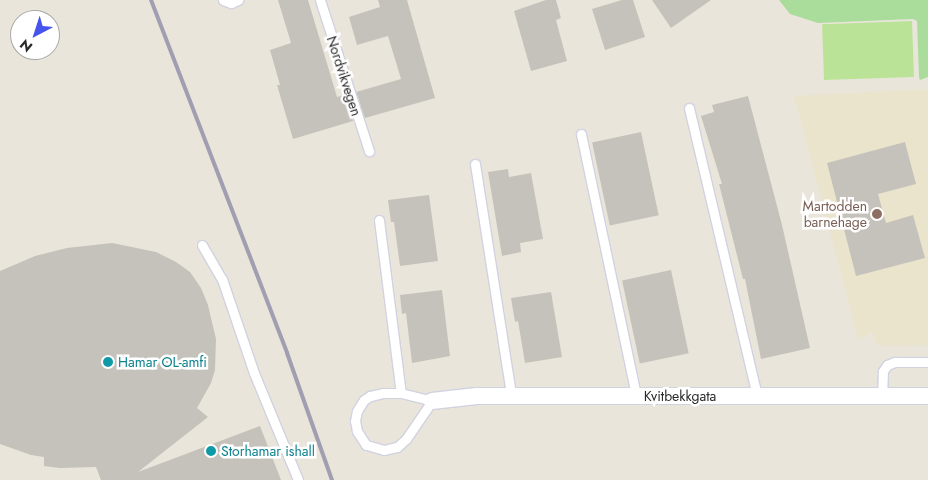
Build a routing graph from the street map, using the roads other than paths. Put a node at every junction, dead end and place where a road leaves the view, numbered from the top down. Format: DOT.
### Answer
graph roads {
  1 [pos="223,0"];
  2 [pos="238,0"];
  3 [pos="320,0"];
  4 [pos="689,108"];
  5 [pos="581,134"];
  6 [pos="369,151"];
  7 [pos="475,164"];
  8 [pos="379,220"];
  9 [pos="202,245"];
  10 [pos="928,362"];
  11 [pos="401,393"];
  12 [pos="757,395"];
  13 [pos="511,396"];
  14 [pos="636,396"];
  15 [pos="928,396"];
  16 [pos="882,398"];
  17 [pos="432,401"];
  18 [pos="298,480"];
  1 -- 2 [label="lane"];
  3 -- 6 [label="lane, Nordvikvegen"];
  4 -- 12 [label="lane"];
  5 -- 14 [label="lane"];
  7 -- 13 [label="lane"];
  8 -- 11 [label="lane"];
  9 -- 18 [label="lane"];
  10 -- 16 [label="lane"];
  11 -- 17 [label="lane"];
  11 -- 17 [label="lane"];
  12 -- 14 [label="street, Kvitbekkgata"];
  12 -- 16 [label="street, Kvitbekkgata"];
  13 -- 14 [label="street, Kvitbekkgata"];
  13 -- 17 [label="street, Kvitbekkgata"];
  15 -- 16 [label="street, Kvitbekkgata"];
}
